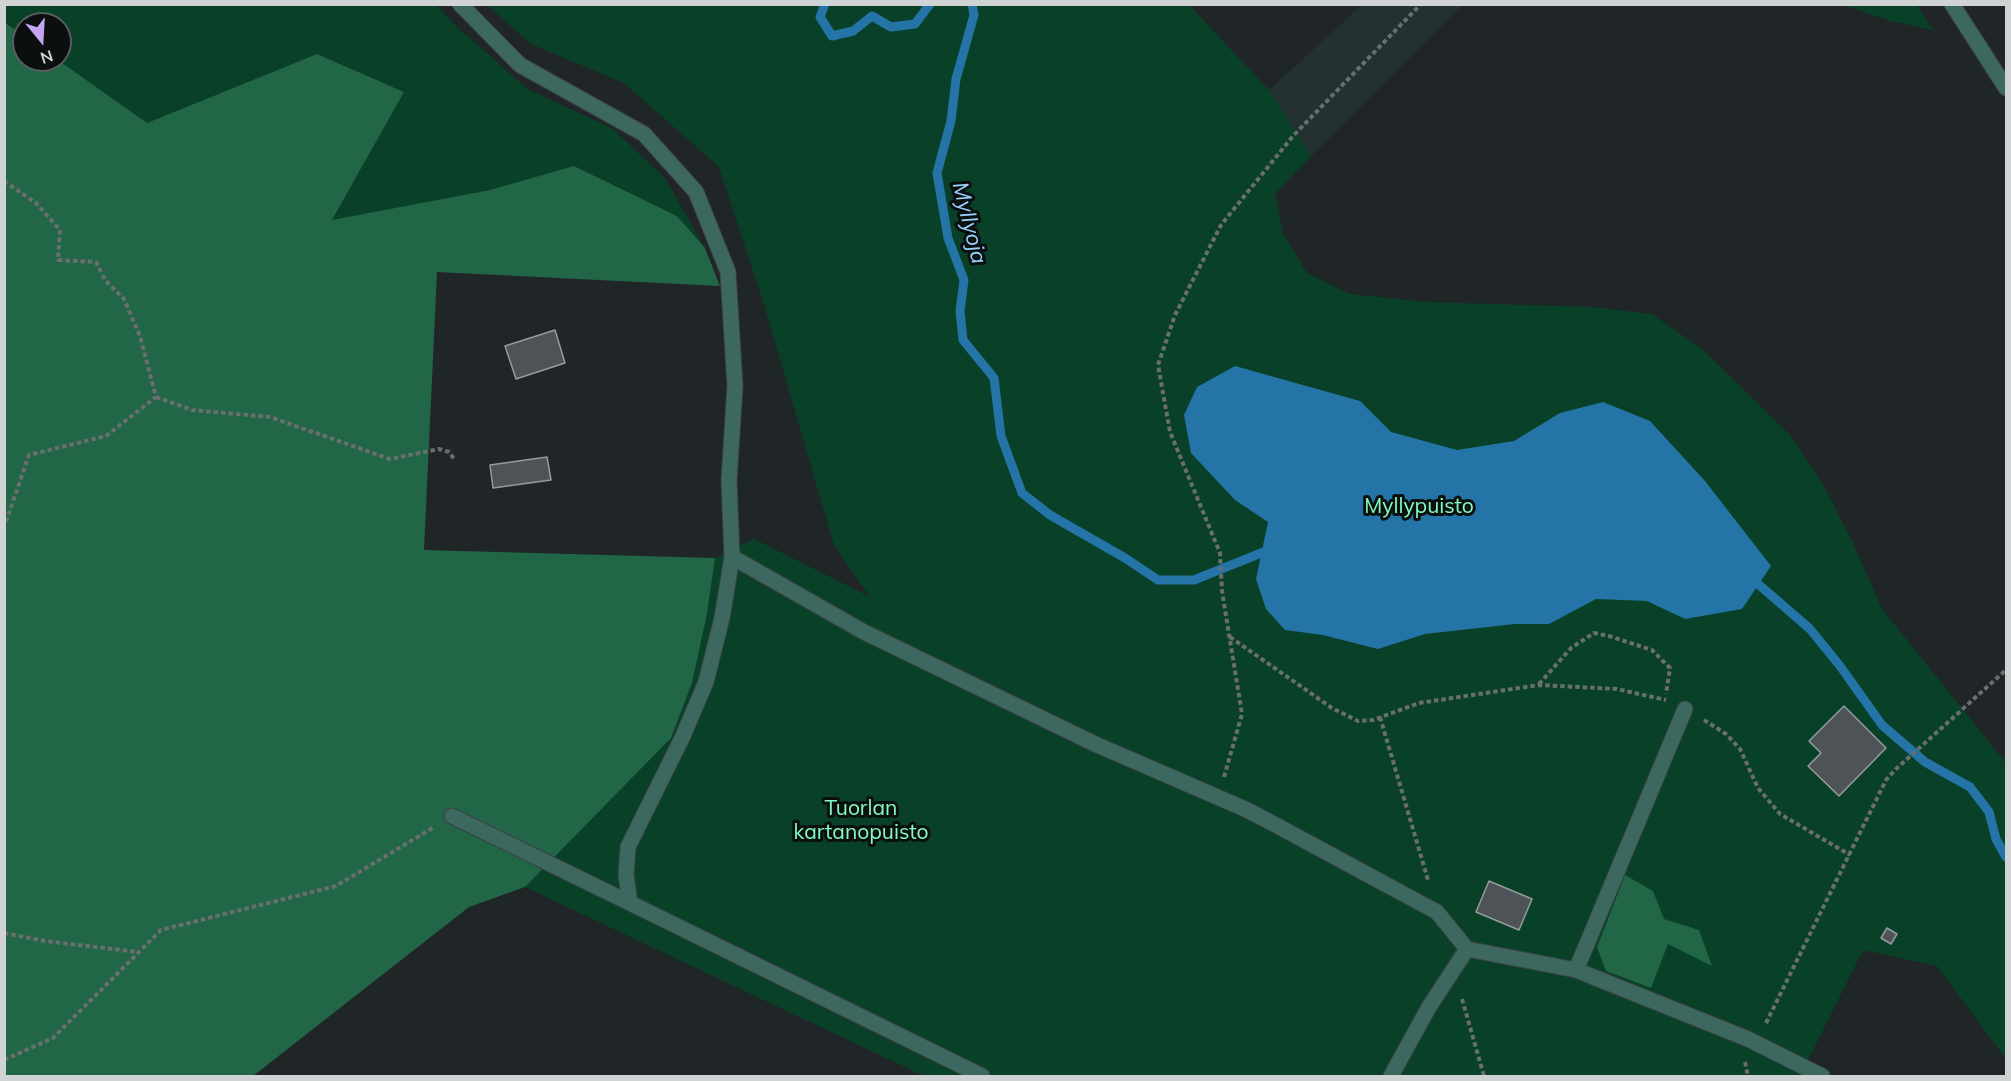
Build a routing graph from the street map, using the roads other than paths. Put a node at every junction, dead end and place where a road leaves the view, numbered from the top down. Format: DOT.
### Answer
graph roads {
  1 [pos="460,4"];
  2 [pos="1952,4"];
  3 [pos="2007,88"];
  4 [pos="732,557"];
  5 [pos="1685,709"];
  6 [pos="452,816"];
  7 [pos="630,903"];
  8 [pos="1467,949"];
  9 [pos="1576,970"];
  10 [pos="982,1077"];
  11 [pos="1391,1077"];
  12 [pos="1822,1077"];
  1 -- 4 [label="street"];
  2 -- 3 [label="street"];
  4 -- 7 [label="street"];
  4 -- 8 [label="street"];
  5 -- 9 [label="street"];
  6 -- 7 [label="street"];
  7 -- 10 [label="street"];
  8 -- 9 [label="street"];
  8 -- 11 [label="street"];
  9 -- 12 [label="street"];
}
